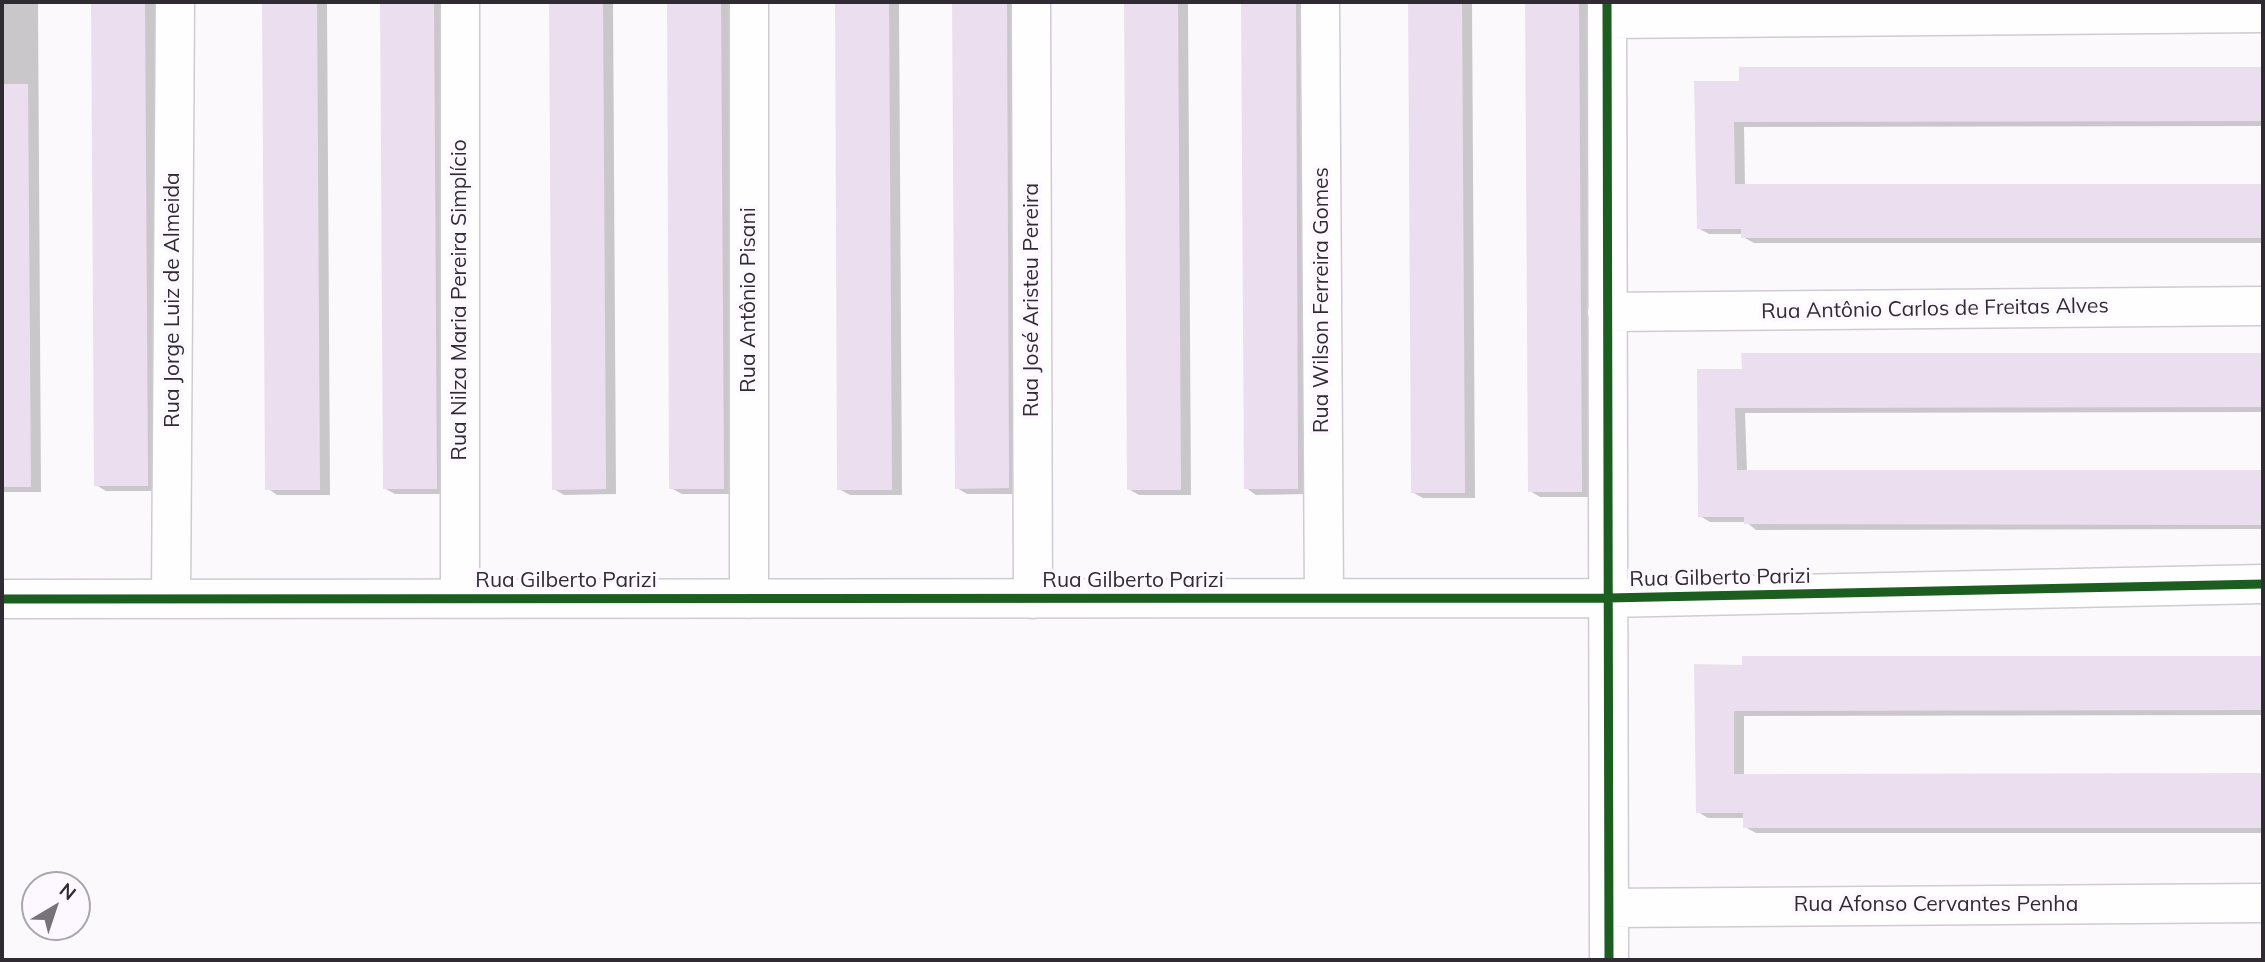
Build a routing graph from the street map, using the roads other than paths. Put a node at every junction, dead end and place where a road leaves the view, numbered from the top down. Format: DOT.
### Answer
graph roads {
  1 [pos="176,2"];
  2 [pos="460,2"];
  3 [pos="749,2"];
  4 [pos="1031,2"];
  5 [pos="1320,2"];
  6 [pos="1607,10"];
  7 [pos="2263,13"];
  8 [pos="2263,306"];
  9 [pos="1607,312"];
  10 [pos="2263,584"];
  11 [pos="460,598"];
  12 [pos="1033,598"];
  13 [pos="1324,598"];
  14 [pos="1608,598"];
  15 [pos="2,599"];
  16 [pos="171,599"];
  17 [pos="749,599"];
  18 [pos="2263,903"];
  19 [pos="1609,908"];
  20 [pos="1609,960"];
  1 -- 16 [label="street, Rua Jorge Luiz de Almeida"];
  2 -- 11 [label="street, Rua Nilza Maria Pereira Simplício"];
  3 -- 17 [label="street, Rua Antônio Pisani"];
  4 -- 12 [label="street, Rua José Aristeu Pereira"];
  5 -- 13 [label="street, Rua Wilson Ferreira Gomes"];
  6 -- 7 [label="street"];
  6 -- 9 [label="street"];
  8 -- 9 [label="street, Rua Antônio Carlos de Freitas Alves"];
  9 -- 14 [label="street"];
  10 -- 14 [label="street, Rua Gilberto Parizi"];
  11 -- 16 [label="street, Rua Gilberto Parizi"];
  11 -- 17 [label="street, Rua Gilberto Parizi"];
  12 -- 13 [label="street, Rua Gilberto Parizi"];
  12 -- 17 [label="street, Rua Gilberto Parizi"];
  13 -- 14 [label="street, Rua Gilberto Parizi"];
  14 -- 19 [label="street"];
  15 -- 16 [label="street, Rua Gilberto Parizi"];
  18 -- 19 [label="street, Rua Afonso Cervantes Penha"];
  19 -- 20 [label="street"];
}
